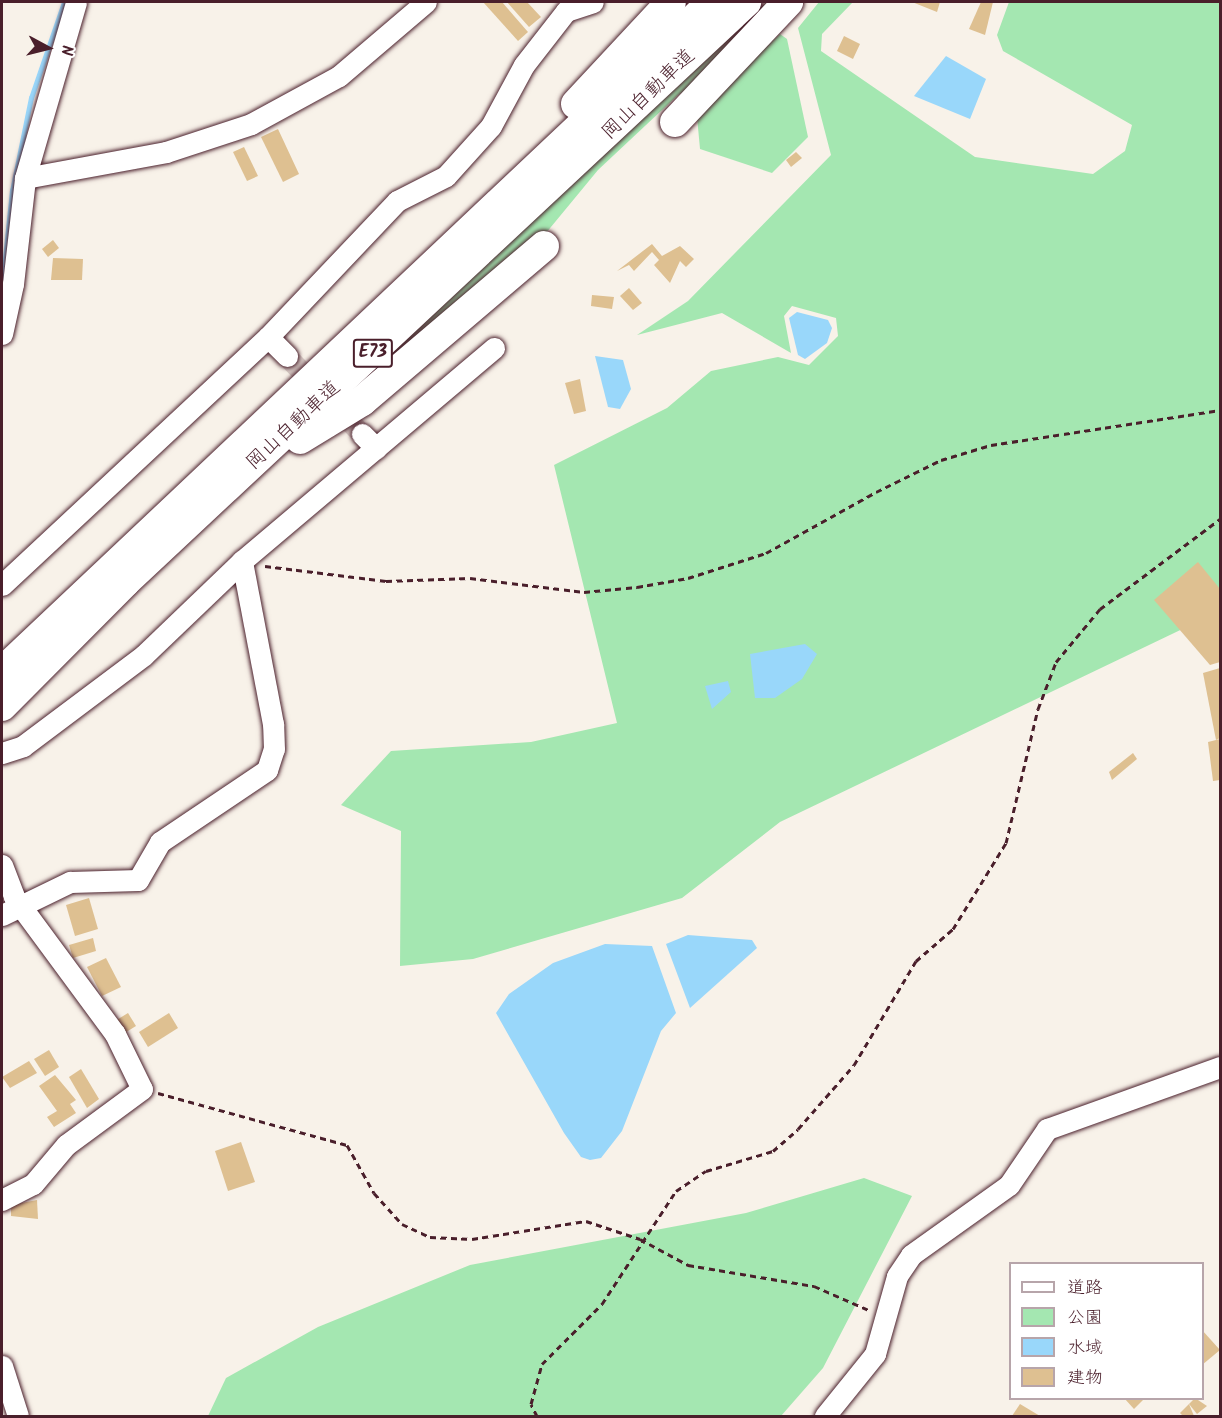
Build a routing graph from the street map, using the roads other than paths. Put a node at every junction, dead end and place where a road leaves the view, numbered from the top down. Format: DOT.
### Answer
graph roads {
  1 [pos="76,2"];
  2 [pos="426,2"];
  3 [pos="593,2"];
  4 [pos="670,2"];
  5 [pos="711,2"];
  6 [pos="746,2"];
  7 [pos="788,2"];
  8 [pos="675,122"];
  9 [pos="25,178"];
  10 [pos="544,246"];
  11 [pos="7,287"];
  12 [pos="363,329"];
  13 [pos="2,334"];
  14 [pos="268,337"];
  15 [pos="494,348"];
  16 [pos="287,356"];
  17 [pos="240,476"];
  18 [pos="242,561"];
  19 [pos="2,585"];
  20 [pos="2,672"];
  21 [pos="2,706"];
  22 [pos="2,753"];
  23 [pos="2,865"];
  24 [pos="10,910"];
  25 [pos="1221,1067"];
  26 [pos="2,1200"];
  27 [pos="2,1366"];
  28 [pos="18,1416"];
  29 [pos="825,1416"];
  1 -- 9 [label="street"];
  2 -- 9 [label="street"];
  3 -- 14 [label="street"];
  4 -- 12 [label="highway"];
  5 -- 12 [label="highway, 岡山自動車道 / E73"];
  6 -- 17 [label="highway, 岡山自動車道 / E73"];
  7 -- 8 [label="highway"];
  9 -- 11 [label="street"];
  10 -- 17 [label="highway"];
  11 -- 13 [label="street"];
  12 -- 20 [label="highway, 岡山自動車道 / E73"];
  14 -- 16 [label="street"];
  14 -- 19 [label="street"];
  15 -- 18 [label="street"];
  17 -- 21 [label="highway, 岡山自動車道 / E73"];
  18 -- 22 [label="street"];
  18 -- 24 [label="street"];
  23 -- 24 [label="street"];
  24 -- 26 [label="street"];
  25 -- 29 [label="street"];
  27 -- 28 [label="street"];
}
